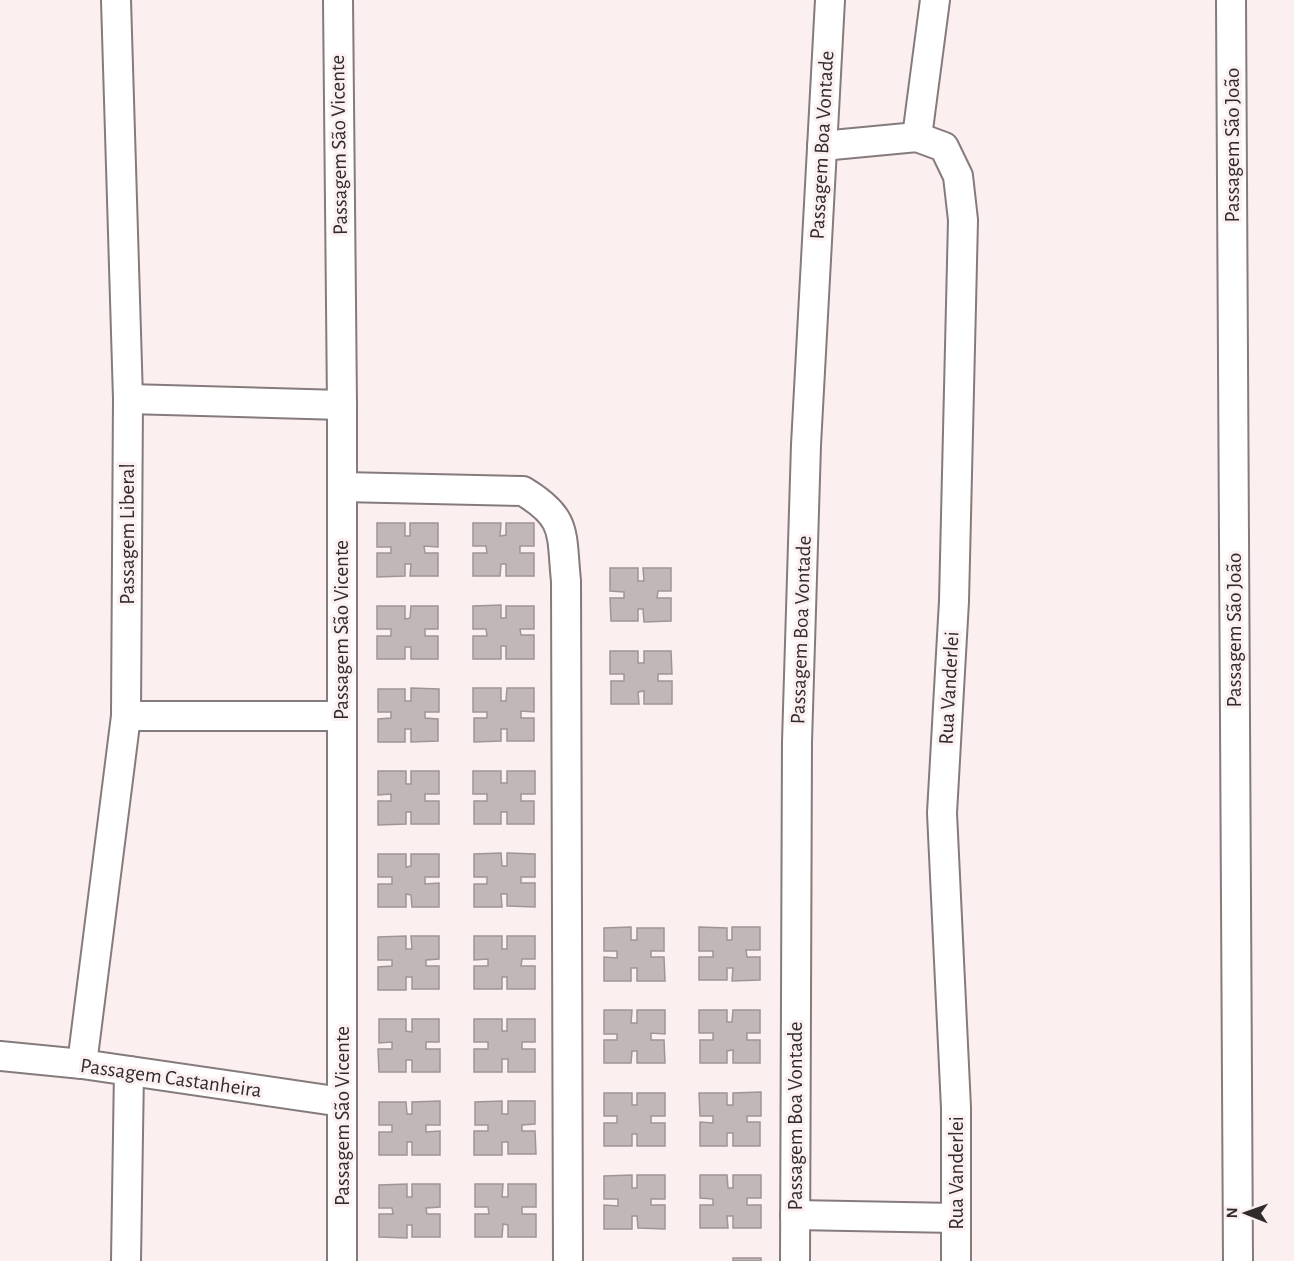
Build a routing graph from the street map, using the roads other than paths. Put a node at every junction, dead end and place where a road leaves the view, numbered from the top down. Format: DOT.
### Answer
graph roads {
  1 [pos="116,0"];
  2 [pos="338,0"];
  3 [pos="830,0"];
  4 [pos="935,0"];
  5 [pos="1231,0"];
  6 [pos="917,137"];
  7 [pos="822,146"];
  8 [pos="128,399"];
  9 [pos="342,405"];
  10 [pos="342,487"];
  11 [pos="126,716"];
  12 [pos="341,716"];
  13 [pos="0,1056"];
  14 [pos="82,1064"];
  15 [pos="129,1071"];
  16 [pos="342,1102"];
  17 [pos="795,1215"];
  18 [pos="956,1218"];
  19 [pos="126,1261"];
  20 [pos="342,1261"];
  21 [pos="568,1261"];
  22 [pos="795,1261"];
  23 [pos="957,1261"];
  24 [pos="1238,1261"];
  1 -- 8 [label="street, Passagem Liberal"];
  2 -- 9 [label="street, Passagem São Vicente"];
  3 -- 7 [label="street, Passagem Boa Vontade"];
  4 -- 6 [label="street"];
  5 -- 24 [label="street, Passagem São João"];
  6 -- 7 [label="street, Rua Vanderlei"];
  6 -- 18 [label="street, Rua Vanderlei"];
  7 -- 17 [label="street, Passagem Boa Vontade"];
  8 -- 9 [label="street"];
  8 -- 11 [label="street, Passagem Liberal"];
  9 -- 10 [label="street, Passagem São Vicente"];
  10 -- 12 [label="street, Passagem São Vicente"];
  10 -- 21 [label="street"];
  11 -- 12 [label="street"];
  11 -- 14 [label="street, Passagem Liberal"];
  12 -- 16 [label="street, Passagem São Vicente"];
  13 -- 14 [label="street, Passagem Castanheira"];
  14 -- 15 [label="street, Passagem Castanheira"];
  15 -- 16 [label="street, Passagem Castanheira"];
  15 -- 19 [label="street"];
  16 -- 20 [label="street, Passagem São Vicente"];
  17 -- 18 [label="street"];
  17 -- 22 [label="street, Passagem Boa Vontade"];
  18 -- 23 [label="street, Rua Vanderlei"];
}
